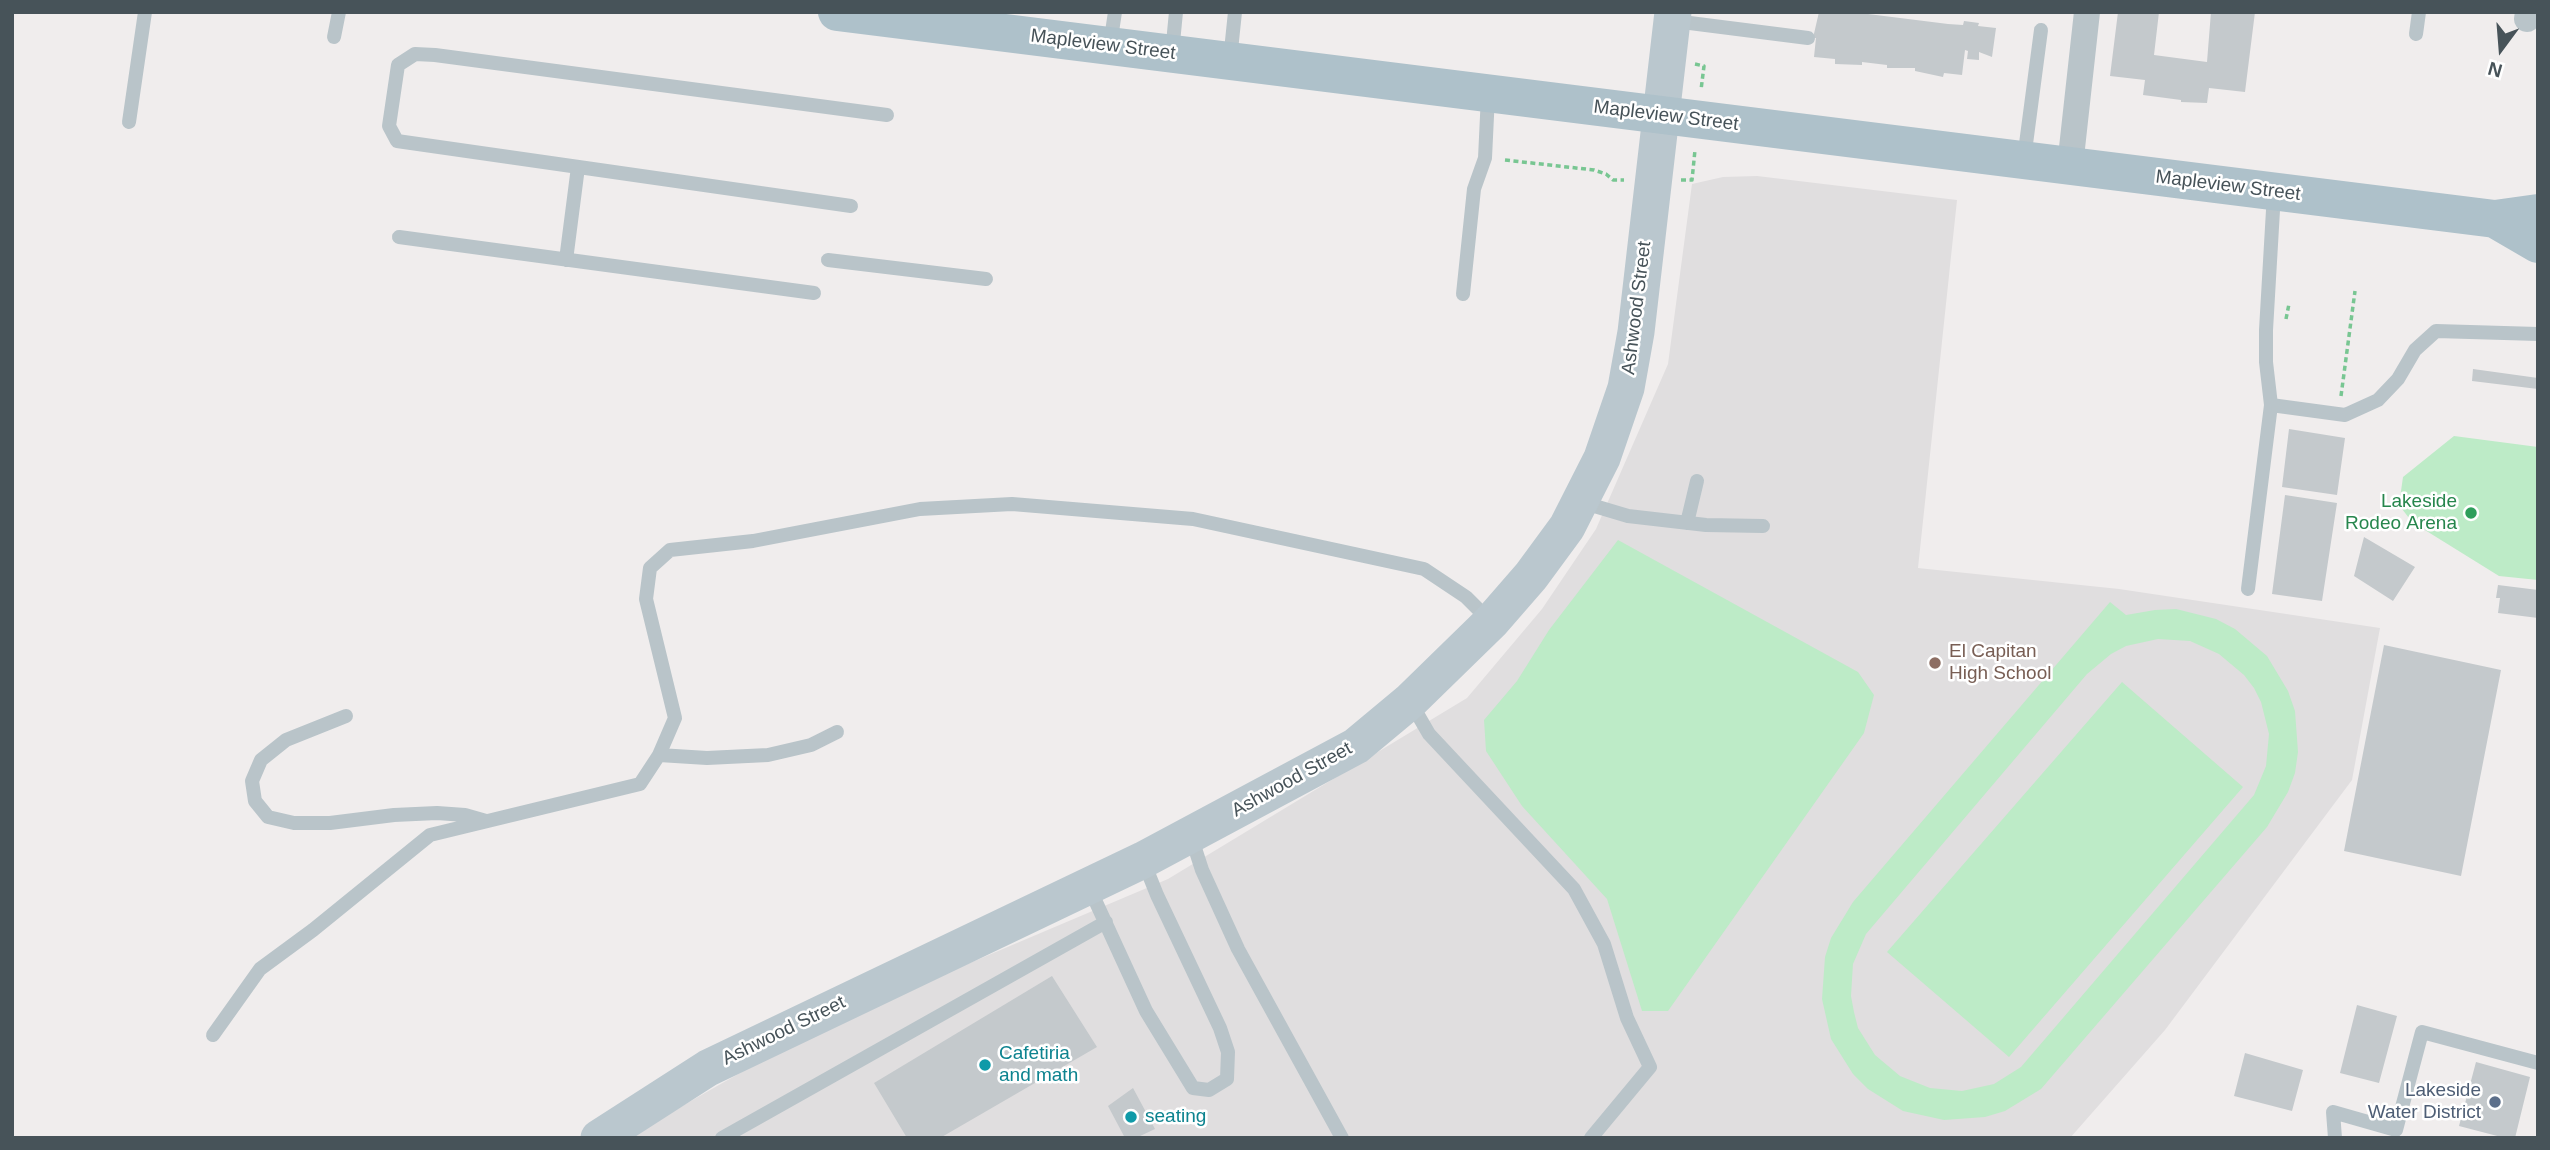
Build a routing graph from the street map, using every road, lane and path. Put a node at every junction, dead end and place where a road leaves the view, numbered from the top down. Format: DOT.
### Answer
graph roads {
  1 [pos="145,12"];
  2 [pos="339,12"];
  3 [pos="837,12"];
  4 [pos="1176,12"];
  5 [pos="1235,12"];
  6 [pos="2087,12"];
  7 [pos="2419,12"];
  8 [pos="1673,17"];
  9 [pos="1112,29"];
  10 [pos="2041,30"];
  11 [pos="2416,34"];
  12 [pos="334,37"];
  13 [pos="1808,38"];
  14 [pos="1172,54"];
  15 [pos="1230,61"];
  16 [pos="1488,93"];
  17 [pos="887,115"];
  18 [pos="1661,115"];
  19 [pos="129,122"];
  20 [pos="1506,160"];
  21 [pos="2024,161"];
  22 [pos="2070,166"];
  23 [pos="578,167"];
  24 [pos="1613,180"];
  25 [pos="2274,191"];
  26 [pos="851,206"];
  27 [pos="2538,213"];
  28 [pos="2495,219"];
  29 [pos="399,237"];
  30 [pos="2538,244"];
  31 [pos="566,260"];
  32 [pos="828,260"];
  33 [pos="986,279"];
  34 [pos="2355,291"];
  35 [pos="814,293"];
  36 [pos="1463,294"];
  37 [pos="2289,304"];
  38 [pos="2285,332"];
  39 [pos="2538,334"];
  40 [pos="2271,405"];
  41 [pos="2340,405"];
  42 [pos="1697,481"];
  43 [pos="1580,501"];
  44 [pos="1687,523"];
  45 [pos="1763,526"];
  46 [pos="2248,589"];
  47 [pos="1491,622"];
  48 [pos="1410,701"];
  49 [pos="346,716"];
  50 [pos="837,732"];
  51 [pos="659,755"];
  52 [pos="487,821"];
  53 [pos="1190,835"];
  54 [pos="1143,860"];
  55 [pos="1088,886"];
  56 [pos="1106,922"];
  57 [pos="213,1035"];
  58 [pos="2538,1063"];
  59 [pos="599,1138"];
  60 [pos="722,1138"];
  61 [pos="1342,1138"];
  62 [pos="1591,1138"];
  63 [pos="2335,1138"];
  1 -- 19 [label="lane"];
  2 -- 12 [label="lane"];
  3 -- 9 [label="main road, Mapleview Street"];
  4 -- 14 [label="lane"];
  5 -- 15 [label="lane"];
  6 -- 22 [label="street"];
  7 -- 11 [label="lane"];
  8 -- 13 [label="lane"];
  8 -- 18 [label="main road, Ashwood Street"];
  9 -- 14 [label="main road, Mapleview Street"];
  10 -- 21 [label="lane"];
  14 -- 15 [label="main road, Mapleview Street"];
  15 -- 16 [label="main road, Mapleview Street"];
  16 -- 18 [label="main road, Mapleview Street"];
  16 -- 36 [label="lane"];
  17 -- 23 [label="lane"];
  18 -- 21 [label="main road, Mapleview Street"];
  18 -- 43 [label="main road, Ashwood Street"];
  20 -- 24 [label="path"];
  21 -- 22 [label="main road, Mapleview Street"];
  22 -- 25 [label="main road, Mapleview Street"];
  23 -- 26 [label="lane"];
  23 -- 31 [label="lane"];
  25 -- 28 [label="main road, Mapleview Street"];
  25 -- 40 [label="lane"];
  27 -- 28 [label="main road, Mapleview Street"];
  28 -- 30 [label="main road, Mapleview Street"];
  29 -- 31 [label="lane"];
  31 -- 35 [label="lane"];
  32 -- 33 [label="lane"];
  34 -- 41 [label="path"];
  37 -- 38 [label="path"];
  39 -- 40 [label="lane"];
  40 -- 46 [label="lane"];
  42 -- 44 [label="lane"];
  43 -- 44 [label="lane"];
  43 -- 47 [label="main road, Ashwood Street"];
  44 -- 45 [label="lane"];
  47 -- 48 [label="main road, Ashwood Street"];
  47 -- 51 [label="lane"];
  48 -- 53 [label="main road, Ashwood Street"];
  48 -- 62 [label="lane"];
  49 -- 52 [label="lane"];
  50 -- 51 [label="lane"];
  51 -- 52 [label="lane"];
  52 -- 57 [label="lane"];
  53 -- 54 [label="main road, Ashwood Street"];
  53 -- 61 [label="lane"];
  54 -- 55 [label="main road, Ashwood Street"];
  54 -- 56 [label="lane"];
  55 -- 56 [label="lane"];
  55 -- 59 [label="main road, Ashwood Street"];
  56 -- 60 [label="lane"];
  58 -- 63 [label="lane"];
}
